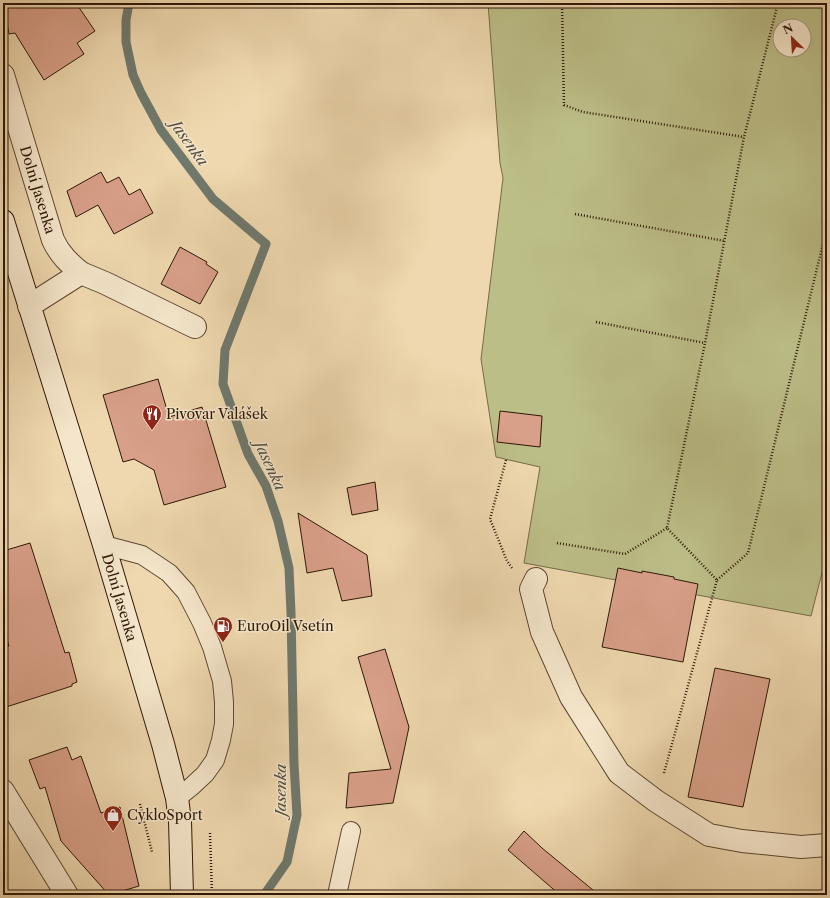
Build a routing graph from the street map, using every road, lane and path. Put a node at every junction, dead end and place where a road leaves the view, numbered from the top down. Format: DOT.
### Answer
graph roads {
  1 [pos="562,3"];
  2 [pos="778,3"];
  3 [pos="3,75"];
  4 [pos="744,137"];
  5 [pos="575,214"];
  6 [pos="3,221"];
  7 [pos="827,227"];
  8 [pos="725,242"];
  9 [pos="81,273"];
  10 [pos="29,306"];
  11 [pos="596,322"];
  12 [pos="195,327"];
  13 [pos="705,343"];
  14 [pos="506,460"];
  15 [pos="667,528"];
  16 [pos="557,543"];
  17 [pos="104,545"];
  18 [pos="507,561"];
  19 [pos="536,579"];
  20 [pos="717,580"];
  21 [pos="3,792"];
  22 [pos="176,798"];
  23 [pos="656,801"];
  24 [pos="140,804"];
  25 [pos="351,831"];
  26 [pos="210,833"];
  27 [pos="827,846"];
  28 [pos="154,857"];
  29 [pos="67,895"];
  30 [pos="182,895"];
  31 [pos="212,895"];
  32 [pos="337,895"];
  1 -- 4 [label="path"];
  2 -- 4 [label="path"];
  3 -- 9 [label="street, Dolní Jasenka"];
  4 -- 8 [label="path"];
  5 -- 8 [label="path"];
  6 -- 10 [label="street, Dolní Jasenka"];
  7 -- 20 [label="path"];
  8 -- 13 [label="path"];
  9 -- 10 [label="street"];
  9 -- 12 [label="street, Dolní Jasenka"];
  10 -- 17 [label="street, Dolní Jasenka"];
  11 -- 13 [label="path"];
  13 -- 15 [label="path"];
  14 -- 18 [label="path"];
  15 -- 16 [label="path"];
  15 -- 20 [label="path"];
  17 -- 22 [label="street, Dolní Jasenka"];
  17 -- 22 [label="lane"];
  19 -- 23 [label="street"];
  20 -- 23 [label="path"];
  21 -- 29 [label="street"];
  22 -- 30 [label="street, Dolní Jasenka"];
  23 -- 27 [label="street"];
  24 -- 28 [label="path"];
  25 -- 32 [label="lane"];
  26 -- 31 [label="path"];
}
